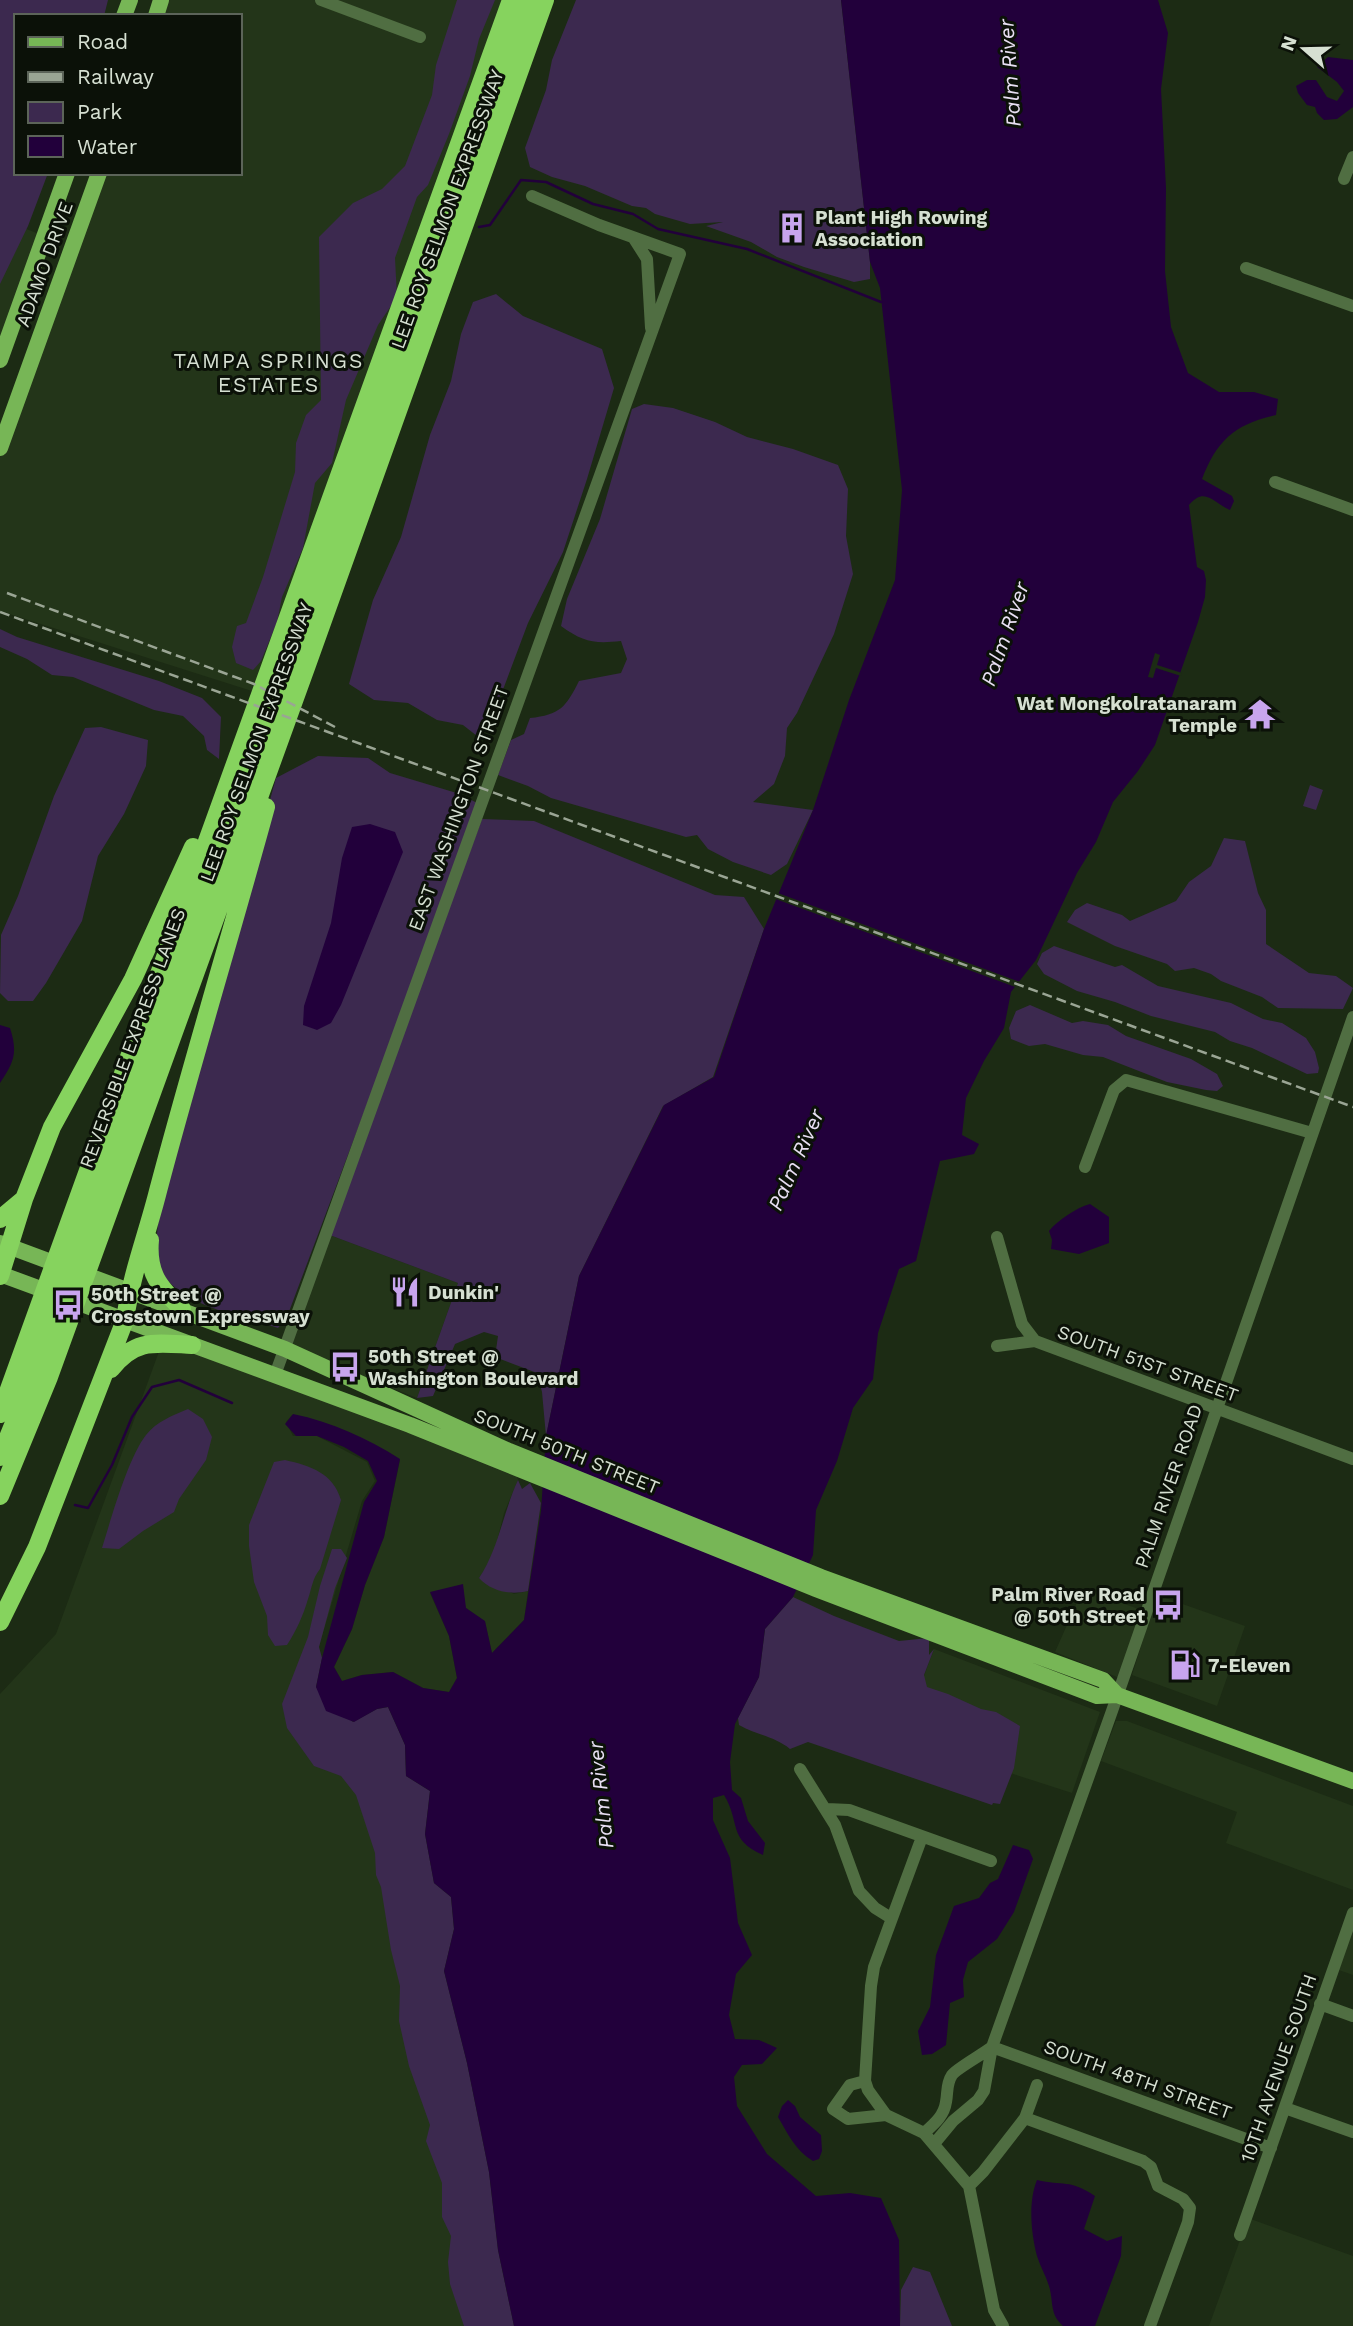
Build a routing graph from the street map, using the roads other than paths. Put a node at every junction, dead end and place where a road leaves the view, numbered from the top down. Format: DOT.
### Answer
graph roads {
  1 [pos="321,0"];
  2 [pos="511,0"];
  3 [pos="528,0"];
  4 [pos="545,0"];
  5 [pos="420,37"];
  6 [pos="1353,157"];
  7 [pos="66,175"];
  8 [pos="98,175"];
  9 [pos="1344,180"];
  10 [pos="532,196"];
  11 [pos="633,237"];
  12 [pos="1246,268"];
  13 [pos="1353,306"];
  14 [pos="652,335"];
  15 [pos="0,360"];
  16 [pos="7,413"];
  17 [pos="0,448"];
  18 [pos="1275,482"];
  19 [pos="1353,510"];
  20 [pos="276,754"];
  21 [pos="225,789"];
  22 [pos="1353,1017"];
  23 [pos="1312,1132"];
  24 [pos="1084,1167"];
  25 [pos="24,1199"];
  26 [pos="152,1214"];
  27 [pos="0,1219"];
  28 [pos="998,1237"];
  29 [pos="5,1245"];
  30 [pos="0,1274"];
  31 [pos="129,1290"];
  32 [pos="182,1309"];
  33 [pos="125,1320"];
  34 [pos="1035,1341"];
  35 [pos="192,1345"];
  36 [pos="997,1346"];
  37 [pos="285,1349"];
  38 [pos="275,1376"];
  39 [pos="103,1380"];
  40 [pos="1216,1408"];
  41 [pos="0,1414"];
  42 [pos="0,1457"];
  43 [pos="506,1457"];
  44 [pos="1353,1459"];
  45 [pos="0,1496"];
  46 [pos="0,1622"];
  47 [pos="1117,1695"];
  48 [pos="800,1769"];
  49 [pos="1353,1781"];
  50 [pos="827,1809"];
  51 [pos="922,1837"];
  52 [pos="991,1861"];
  53 [pos="1353,1913"];
  54 [pos="891,1918"];
  55 [pos="1321,2004"];
  56 [pos="1353,2016"];
  57 [pos="992,2047"];
  58 [pos="865,2081"];
  59 [pos="1037,2085"];
  60 [pos="946,2104"];
  61 [pos="1285,2108"];
  62 [pos="886,2115"];
  63 [pos="960,2115"];
  64 [pos="1025,2118"];
  65 [pos="924,2133"];
  66 [pos="1353,2133"];
  67 [pos="934,2144"];
  68 [pos="1271,2148"];
  69 [pos="969,2186"];
  70 [pos="1240,2235"];
  71 [pos="1003,2326"];
  72 [pos="1150,2326"];
  1 -- 5 [label="street"];
  2 -- 21 [label="highway, LEE ROY SELMON EXPRESSWAY"];
  3 -- 42 [label="highway, REVERSIBLE EXPRESS LANES"];
  4 -- 20 [label="highway, LEE ROY SELMON EXPRESSWAY"];
  6 -- 9 [label="street"];
  7 -- 15 [label="main road, ADAMO DRIVE"];
  8 -- 16 [label="main road, ADAMO DRIVE"];
  10 -- 11 [label="street"];
  11 -- 14 [label="street"];
  11 -- 14 [label="street, EAST WASHINGTON STREET"];
  12 -- 13 [label="street"];
  14 -- 37 [label="street, EAST WASHINGTON STREET"];
  16 -- 17 [label="main road, ADAMO DRIVE"];
  18 -- 19 [label="street"];
  20 -- 26 [label="highway"];
  20 -- 45 [label="highway, LEE ROY SELMON EXPRESSWAY"];
  21 -- 25 [label="highway"];
  21 -- 41 [label="highway, LEE ROY SELMON EXPRESSWAY"];
  22 -- 23 [label="street, PALM RIVER ROAD"];
  23 -- 24 [label="street"];
  23 -- 40 [label="street, PALM RIVER ROAD"];
  25 -- 27 [label="highway"];
  25 -- 29 [label="highway"];
  26 -- 31 [label="highway"];
  26 -- 32 [label="highway"];
  28 -- 34 [label="street, SOUTH 51ST STREET"];
  29 -- 30 [label="highway"];
  29 -- 31 [label="main road, SOUTH 50TH STREET"];
  30 -- 33 [label="main road, SOUTH 50TH STREET"];
  31 -- 32 [label="main road, SOUTH 50TH STREET"];
  31 -- 33 [label="highway"];
  32 -- 37 [label="main road, SOUTH 50TH STREET"];
  33 -- 35 [label="main road, SOUTH 50TH STREET"];
  33 -- 39 [label="highway"];
  34 -- 36 [label="street"];
  34 -- 40 [label="street, SOUTH 51ST STREET"];
  35 -- 38 [label="main road, SOUTH 50TH STREET"];
  35 -- 39 [label="highway"];
  37 -- 38 [label="street, EAST WASHINGTON STREET"];
  37 -- 43 [label="main road, SOUTH 50TH STREET"];
  38 -- 43 [label="main road, SOUTH 50TH STREET"];
  39 -- 46 [label="highway"];
  40 -- 44 [label="street, SOUTH 51ST STREET"];
  40 -- 47 [label="street, PALM RIVER ROAD"];
  43 -- 47 [label="main road, SOUTH 50TH STREET"];
  47 -- 49 [label="main road, SOUTH 50TH STREET"];
  47 -- 57 [label="street, PALM RIVER ROAD"];
  48 -- 50 [label="street"];
  50 -- 51 [label="street"];
  50 -- 54 [label="street"];
  51 -- 52 [label="street"];
  51 -- 54 [label="street"];
  53 -- 55 [label="street, 10TH AVENUE SOUTH"];
  54 -- 58 [label="street"];
  55 -- 56 [label="street"];
  55 -- 61 [label="street, 10TH AVENUE SOUTH"];
  57 -- 60 [label="street"];
  57 -- 63 [label="street, PALM RIVER ROAD"];
  57 -- 68 [label="street, SOUTH 48TH STREET"];
  58 -- 62 [label="street"];
  58 -- 62 [label="street"];
  59 -- 64 [label="street"];
  60 -- 63 [label="street"];
  60 -- 65 [label="street"];
  61 -- 66 [label="street"];
  61 -- 68 [label="street, 10TH AVENUE SOUTH"];
  62 -- 65 [label="street"];
  63 -- 67 [label="street, PALM RIVER ROAD"];
  64 -- 69 [label="street"];
  64 -- 72 [label="street"];
  65 -- 67 [label="street"];
  67 -- 69 [label="street"];
  68 -- 70 [label="street, 10TH AVENUE SOUTH"];
  69 -- 71 [label="street"];
}
